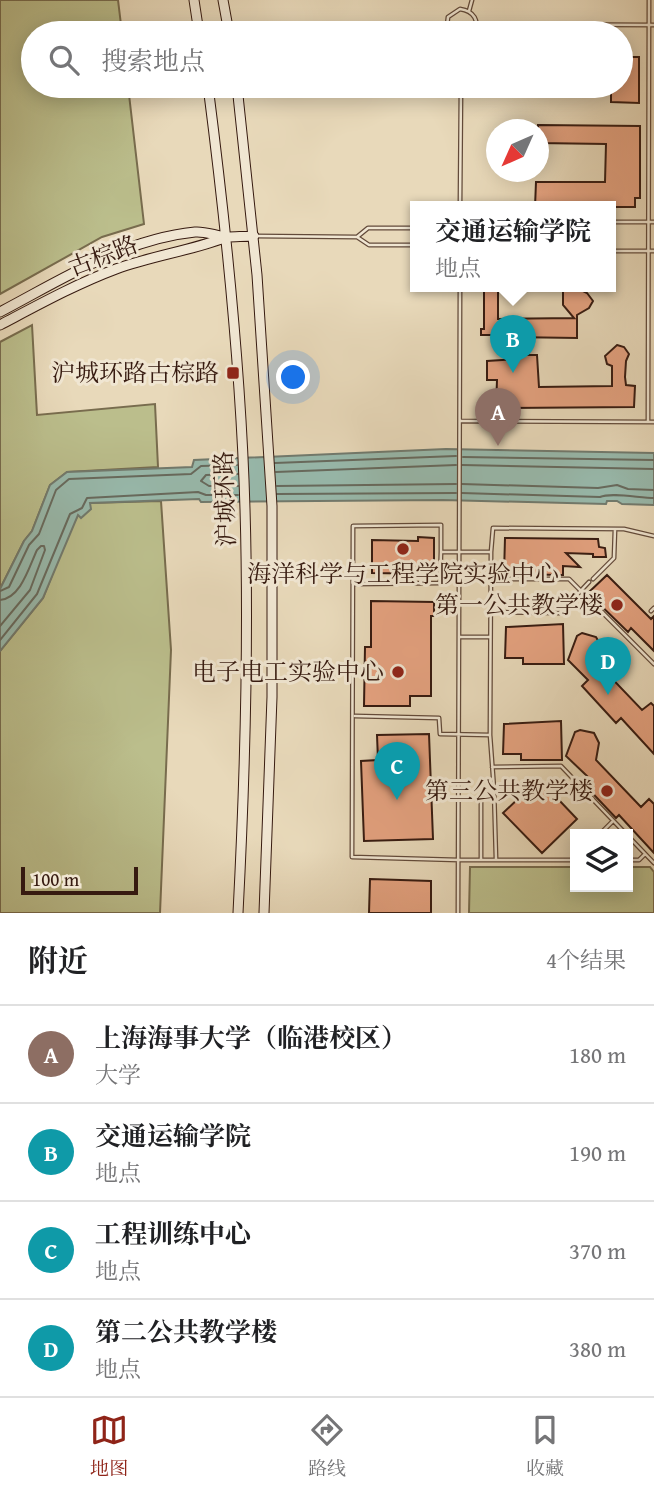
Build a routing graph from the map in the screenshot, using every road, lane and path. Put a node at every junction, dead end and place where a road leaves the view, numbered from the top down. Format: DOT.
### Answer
graph roads {
  1 [pos="194,0"];
  2 [pos="223,0"];
  3 [pos="472,0"];
  4 [pos="649,0"];
  5 [pos="469,11"];
  6 [pos="197,21"];
  7 [pos="227,21"];
  8 [pos="447,21"];
  9 [pos="476,21"];
  10 [pos="633,25"];
  11 [pos="652,25"];
  12 [pos="209,98"];
  13 [pos="238,98"];
  14 [pos="461,98"];
  15 [pos="652,115"];
  16 [pos="460,201"];
  17 [pos="616,222"];
  18 [pos="649,222"];
  19 [pos="654,222"];
  20 [pos="410,228"];
  21 [pos="254,236"];
  22 [pos="226,237"];
  23 [pos="357,237"];
  24 [pos="410,245"];
  25 [pos="616,251"];
  26 [pos="649,251"];
  27 [pos="654,251"];
  28 [pos="460,292"];
  29 [pos="0,312"];
  30 [pos="0,325"];
  31 [pos="460,421"];
  32 [pos="649,422"];
  33 [pos="654,422"];
  34 [pos="615,529"];
  35 [pos="654,536"];
  36 [pos="440,552"];
  37 [pos="491,552"];
  38 [pos="459,553"];
  39 [pos="491,579"];
  40 [pos="353,584"];
  41 [pos="581,591"];
  42 [pos="490,612"];
  43 [pos="459,637"];
  44 [pos="490,638"];
  45 [pos="654,664"];
  46 [pos="354,716"];
  47 [pos="458,735"];
  48 [pos="490,735"];
  49 [pos="492,767"];
  50 [pos="494,789"];
  51 [pos="613,821"];
  52 [pos="605,829"];
  53 [pos="621,829"];
  54 [pos="633,841"];
  55 [pos="645,854"];
  56 [pos="481,859"];
  57 [pos="496,859"];
  58 [pos="459,860"];
  59 [pos="570,860"];
  60 [pos="633,860"];
  61 [pos="654,863"];
  62 [pos="238,913"];
  63 [pos="264,913"];
  64 [pos="458,913"];
  1 -- 6 [label="main road"];
  2 -- 7 [label="main road"];
  3 -- 5 [label="lane"];
  4 -- 11 [label="lane"];
  5 -- 8 [label="lane"];
  5 -- 9 [label="lane"];
  10 -- 11 [label="lane"];
  11 -- 15 [label="lane"];
  12 -- 22 [label="main road, 沪城环路"];
  13 -- 21 [label="main road, 沪城环路"];
  14 -- 16 [label="lane"];
  15 -- 18 [label="lane"];
  17 -- 18 [label="lane"];
  18 -- 19 [label="lane"];
  18 -- 26 [label="lane"];
  20 -- 23 [label="lane"];
  21 -- 22 [label="main road, 古棕路"];
  21 -- 23 [label="lane, 古棕路"];
  21 -- 63 [label="main road, 沪城环路"];
  22 -- 29 [label="main road, 古棕路"];
  22 -- 30 [label="main road, 古棕路"];
  22 -- 62 [label="main road, 沪城环路"];
  23 -- 24 [label="lane"];
  25 -- 26 [label="lane"];
  26 -- 27 [label="lane"];
  26 -- 32 [label="lane"];
  28 -- 31 [label="lane"];
  31 -- 32 [label="lane"];
  31 -- 38 [label="lane"];
  32 -- 33 [label="lane"];
  34 -- 35 [label="lane"];
  34 -- 37 [label="lane"];
  34 -- 41 [label="lane"];
  36 -- 38 [label="lane"];
  36 -- 40 [label="lane"];
  36 -- 40 [label="lane"];
  37 -- 38 [label="lane"];
  37 -- 39 [label="lane"];
  38 -- 43 [label="lane"];
  39 -- 41 [label="lane"];
  39 -- 42 [label="lane"];
  40 -- 46 [label="lane"];
  41 -- 42 [label="lane"];
  41 -- 45 [label="lane"];
  42 -- 44 [label="lane"];
  43 -- 44 [label="lane"];
  43 -- 47 [label="lane"];
  44 -- 48 [label="lane"];
  46 -- 47 [label="lane"];
  46 -- 58 [label="lane"];
  47 -- 48 [label="lane"];
  47 -- 58 [label="lane"];
  48 -- 49 [label="lane"];
  49 -- 50 [label="lane"];
  49 -- 51 [label="lane"];
  50 -- 56 [label="lane"];
  50 -- 57 [label="lane"];
  51 -- 52 [label="lane"];
  51 -- 53 [label="lane"];
  54 -- 55 [label="lane"];
  55 -- 60 [label="lane"];
  55 -- 61 [label="lane"];
  56 -- 57 [label="lane"];
  56 -- 58 [label="lane"];
  57 -- 59 [label="lane"];
  58 -- 64 [label="lane"];
}
